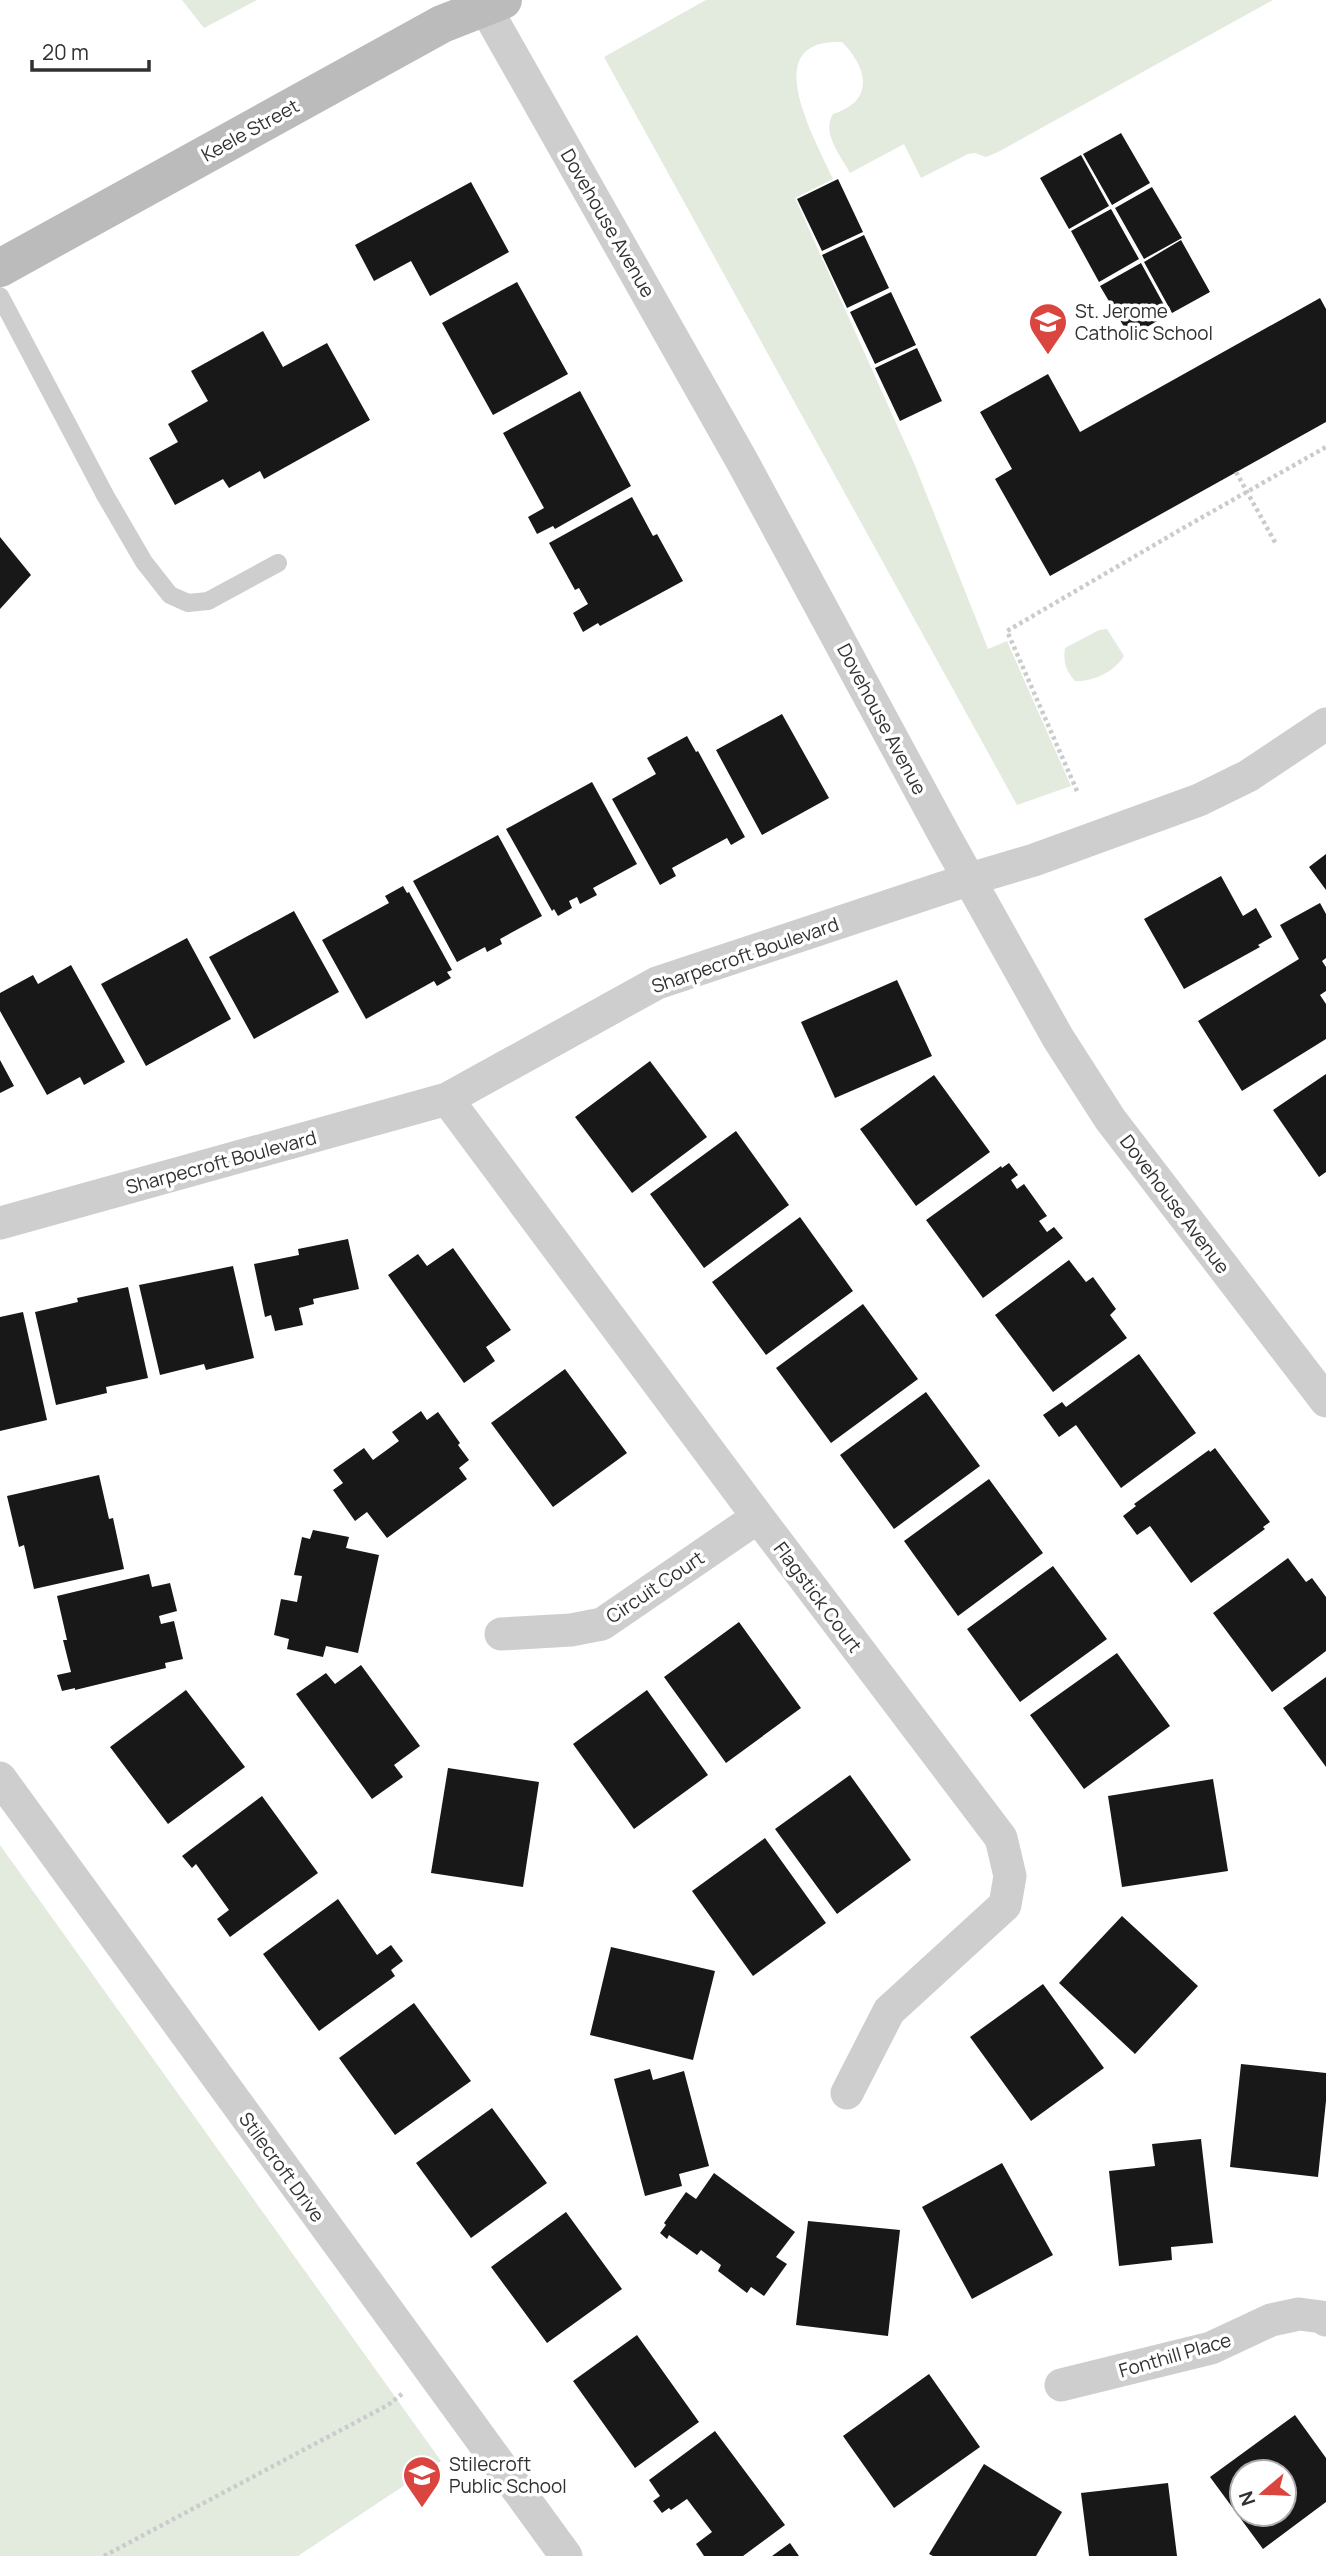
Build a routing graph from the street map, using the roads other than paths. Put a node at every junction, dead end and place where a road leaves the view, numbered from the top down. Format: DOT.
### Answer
graph roads {
  1 [pos="494,4"];
  2 [pos="0,268"];
  3 [pos="0,296"];
  4 [pos="278,563"];
  5 [pos="1326,724"];
  6 [pos="970,879"];
  7 [pos="447,1099"];
  8 [pos="0,1223"];
  9 [pos="1326,1401"];
  10 [pos="758,1517"];
  11 [pos="501,1634"];
  12 [pos="0,1778"];
  13 [pos="847,2092"];
  14 [pos="1326,2320"];
  15 [pos="1061,2385"];
  16 [pos="566,2556"];
  1 -- 2 [label="main road, Keele Street"];
  1 -- 6 [label="street, Dovehouse Avenue"];
  3 -- 4 [label="lane"];
  5 -- 6 [label="street, Sharpecroft Boulevard"];
  6 -- 7 [label="street, Sharpecroft Boulevard"];
  6 -- 9 [label="street, Dovehouse Avenue"];
  7 -- 8 [label="street, Sharpecroft Boulevard"];
  7 -- 10 [label="street, Flagstick Court"];
  10 -- 11 [label="street, Circuit Court"];
  10 -- 13 [label="street, Flagstick Court"];
  12 -- 16 [label="street, Stilecroft Drive"];
  14 -- 15 [label="street, Fonthill Place"];
}
